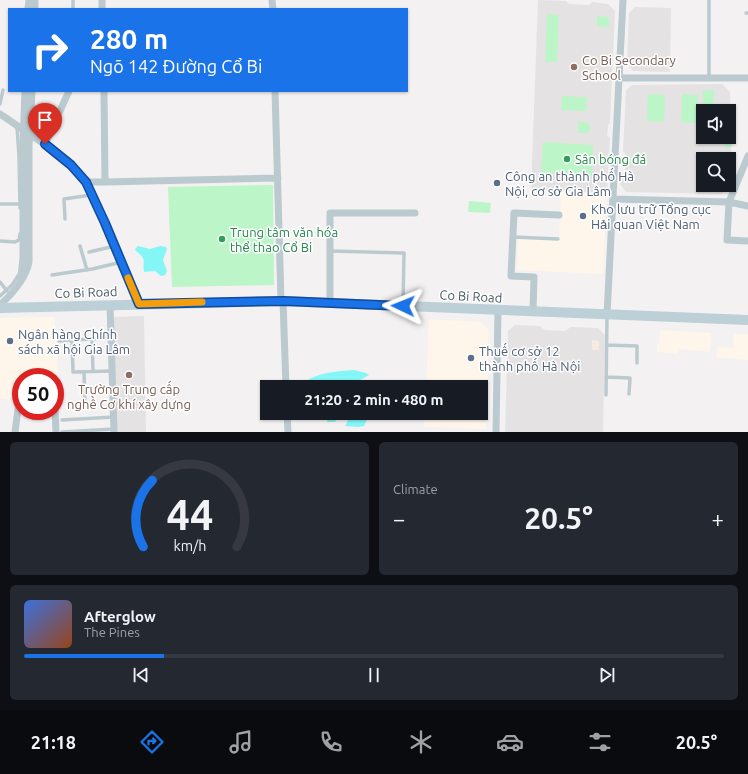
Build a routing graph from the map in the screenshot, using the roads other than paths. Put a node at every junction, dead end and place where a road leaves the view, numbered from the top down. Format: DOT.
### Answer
graph roads {
  1 [pos="623,0"];
  2 [pos="709,0"];
  3 [pos="619,78"];
  4 [pos="709,78"];
  5 [pos="748,78"];
  6 [pos="4,90"];
  7 [pos="25,92"];
  8 [pos="32,92"];
  9 [pos="69,92"];
  10 [pos="104,92"];
  11 [pos="275,92"];
  12 [pos="0,104"];
  13 [pos="0,114"];
  14 [pos="16,125"];
  15 [pos="27,132"];
  16 [pos="45,144"];
  17 [pos="748,156"];
  18 [pos="278,178"];
  19 [pos="86,182"];
  20 [pos="106,182"];
  21 [pos="92,195"];
  22 [pos="613,199"];
  23 [pos="730,202"];
  24 [pos="0,204"];
  25 [pos="20,204"];
  26 [pos="748,206"];
  27 [pos="415,213"];
  28 [pos="559,215"];
  29 [pos="66,219"];
  30 [pos="513,236"];
  31 [pos="558,239"];
  32 [pos="0,241"];
  33 [pos="748,241"];
  34 [pos="80,246"];
  35 [pos="115,246"];
  36 [pos="330,251"];
  37 [pos="89,252"];
  38 [pos="122,262"];
  39 [pos="22,269"];
  40 [pos="87,270"];
  41 [pos="52,276"];
  42 [pos="0,282"];
  43 [pos="20,282"];
  44 [pos="7,291"];
  45 [pos="0,296"];
  46 [pos="282,301"];
  47 [pos="330,303"];
  48 [pos="110,304"];
  49 [pos="139,304"];
  50 [pos="0,306"];
  51 [pos="403,306"];
  52 [pos="498,310"];
  53 [pos="533,312"];
  54 [pos="607,315"];
  55 [pos="748,320"];
  56 [pos="111,338"];
  57 [pos="92,339"];
  58 [pos="72,340"];
  59 [pos="59,341"];
  60 [pos="607,345"];
  61 [pos="637,362"];
  62 [pos="112,370"];
  63 [pos="93,371"];
  64 [pos="84,372"];
  65 [pos="606,376"];
  66 [pos="286,380"];
  67 [pos="629,394"];
  68 [pos="606,395"];
  69 [pos="85,403"];
  70 [pos="114,417"];
  71 [pos="17,420"];
  72 [pos="55,420"];
  73 [pos="64,420"];
  74 [pos="287,420"];
  75 [pos="114,431"];
  76 [pos="15,432"];
  77 [pos="56,432"];
  78 [pos="62,432"];
  79 [pos="288,432"];
  80 [pos="496,432"];
  1 -- 3 [label="street"];
  2 -- 4 [label="lane"];
  3 -- 4 [label="street"];
  3 -- 22 [label="street"];
  4 -- 5 [label="street"];
  6 -- 12 [label="lane"];
  7 -- 15 [label="street"];
  8 -- 15 [label="street"];
  9 -- 16 [label="street"];
  10 -- 20 [label="street"];
  11 -- 18 [label="street"];
  13 -- 14 [label="street"];
  14 -- 15 [label="street"];
  14 -- 25 [label="lane"];
  15 -- 16 [label="street"];
  15 -- 39 [label="street"];
  15 -- 43 [label="street"];
  16 -- 19 [label="street"];
  17 -- 23 [label="street"];
  18 -- 20 [label="street"];
  18 -- 46 [label="street"];
  19 -- 20 [label="street"];
  19 -- 21 [label="street"];
  21 -- 29 [label="lane"];
  21 -- 35 [label="street"];
  22 -- 23 [label="street"];
  22 -- 54 [label="street"];
  23 -- 26 [label="street"];
  23 -- 33 [label="street"];
  24 -- 25 [label="lane"];
  25 -- 32 [label="lane"];
  27 -- 36 [label="street"];
  28 -- 30 [label="street"];
  30 -- 31 [label="lane"];
  30 -- 53 [label="street"];
  34 -- 40 [label="lane"];
  35 -- 37 [label="lane"];
  35 -- 38 [label="street"];
  36 -- 47 [label="street"];
  36 -- 51 [label="lane"];
  38 -- 40 [label="lane"];
  38 -- 49 [label="street"];
  39 -- 43 [label="street"];
  39 -- 44 [label="lane"];
  40 -- 41 [label="lane"];
  42 -- 44 [label="lane"];
  43 -- 50 [label="street"];
  44 -- 45 [label="lane"];
  46 -- 47 [label="main road, Co Bi Road"];
  46 -- 49 [label="main road, Co Bi Road"];
  46 -- 66 [label="street"];
  47 -- 51 [label="main road, Co Bi Road"];
  48 -- 49 [label="main road, Co Bi Road"];
  48 -- 50 [label="main road, Co Bi Road"];
  48 -- 56 [label="street"];
  51 -- 52 [label="main road, Co Bi Road"];
  52 -- 53 [label="main road, Co Bi Road"];
  52 -- 80 [label="street"];
  53 -- 54 [label="main road, Co Bi Road"];
  54 -- 55 [label="main road, Co Bi Road"];
  54 -- 60 [label="lane"];
  56 -- 57 [label="lane"];
  56 -- 62 [label="street"];
  57 -- 58 [label="lane"];
  57 -- 63 [label="lane"];
  58 -- 59 [label="lane"];
  58 -- 64 [label="lane"];
  60 -- 61 [label="lane"];
  60 -- 65 [label="lane"];
  62 -- 63 [label="lane"];
  62 -- 70 [label="street"];
  63 -- 64 [label="lane"];
  64 -- 69 [label="lane"];
  65 -- 67 [label="lane"];
  65 -- 68 [label="lane"];
  70 -- 73 [label="lane"];
  70 -- 75 [label="street"];
  71 -- 76 [label="street"];
  72 -- 77 [label="street"];
  74 -- 79 [label="street"];
  75 -- 78 [label="lane"];
}
